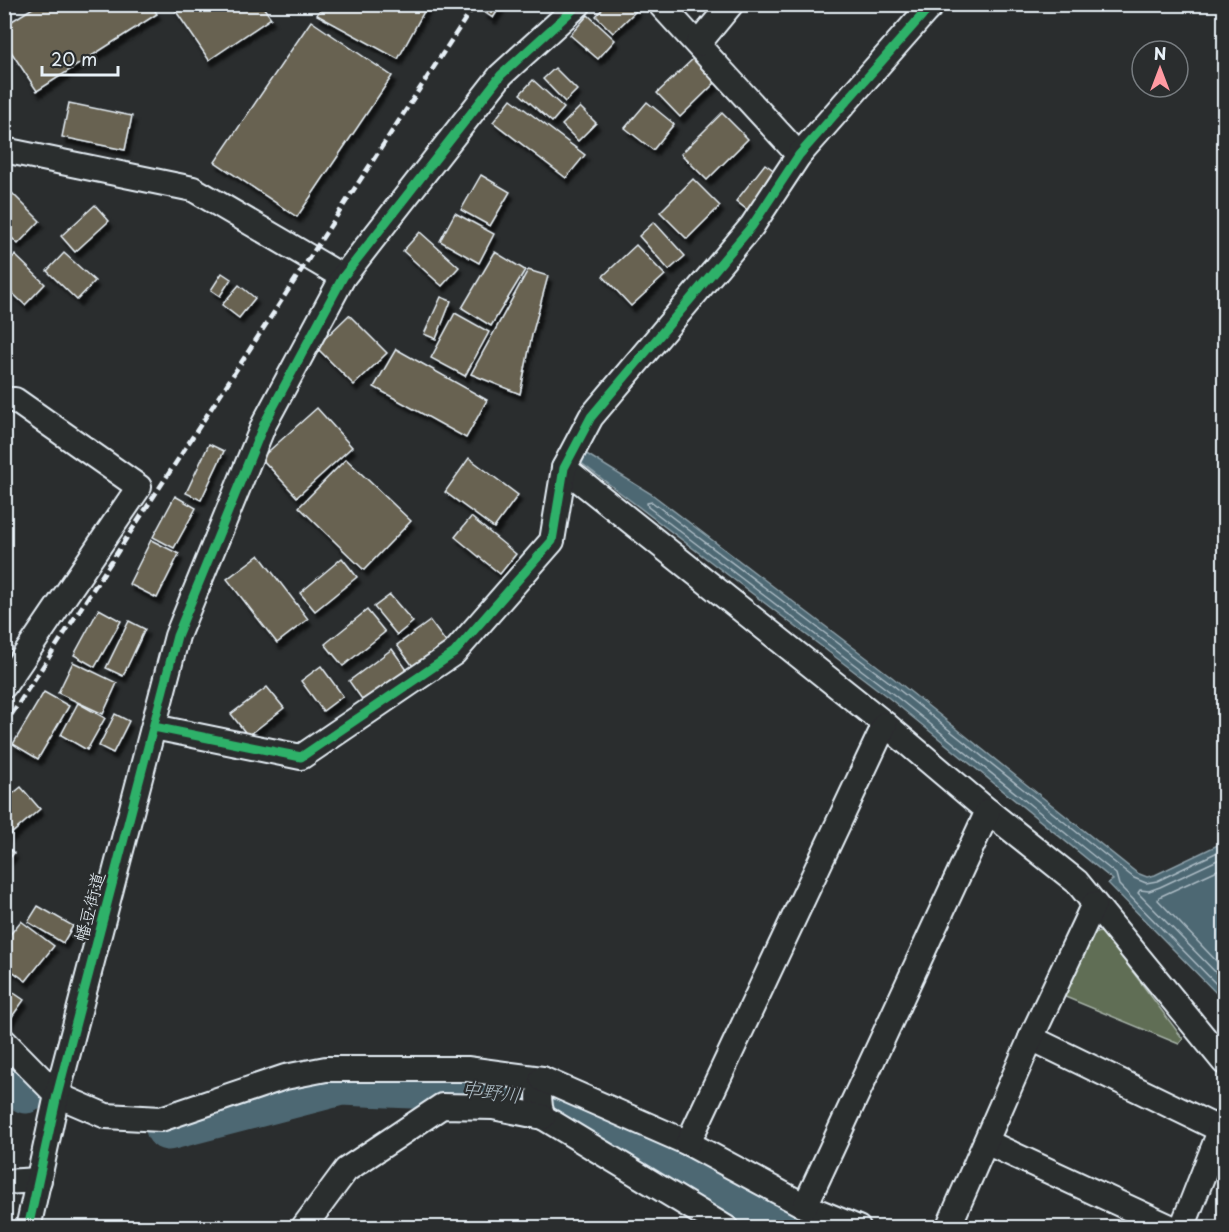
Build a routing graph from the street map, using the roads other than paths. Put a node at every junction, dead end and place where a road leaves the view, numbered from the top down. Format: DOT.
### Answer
graph roads {
  1 [pos="579,4"];
  2 [pos="660,4"];
  3 [pos="731,4"];
  4 [pos="933,4"];
  5 [pos="698,44"];
  6 [pos="4,150"];
  7 [pos="799,155"];
  8 [pos="343,277"];
  9 [pos="4,400"];
  10 [pos="564,468"];
  11 [pos="4,686"];
  12 [pos="885,724"];
  13 [pos="154,727"];
  14 [pos="988,811"];
  15 [pos="1094,904"];
  16 [pos="1031,1038"];
  17 [pos="4,1041"];
  18 [pos="1224,1062"];
  19 [pos="57,1095"];
  20 [pos="541,1098"];
  21 [pos="1223,1126"];
  22 [pos="986,1142"];
  23 [pos="688,1143"];
  24 [pos="39,1180"];
  25 [pos="4,1182"];
  26 [pos="805,1206"];
  27 [pos="28,1227"];
  28 [pos="303,1227"];
  29 [pos="726,1227"];
  30 [pos="858,1227"];
  31 [pos="948,1227"];
  32 [pos="1172,1227"];
  33 [pos="1182,1227"];
  1 -- 8 [label="street, 幡豆街道"];
  2 -- 5 [label="street"];
  3 -- 5 [label="street"];
  4 -- 7 [label="street"];
  5 -- 7 [label="street"];
  6 -- 8 [label="street"];
  7 -- 10 [label="street"];
  8 -- 13 [label="street, 幡豆街道"];
  9 -- 11 [label="street"];
  10 -- 12 [label="street"];
  10 -- 13 [label="street"];
  12 -- 14 [label="street"];
  12 -- 23 [label="street"];
  13 -- 19 [label="street, 幡豆街道"];
  14 -- 15 [label="street"];
  14 -- 26 [label="street"];
  15 -- 16 [label="street"];
  15 -- 18 [label="street"];
  16 -- 21 [label="street"];
  16 -- 22 [label="street"];
  17 -- 19 [label="street"];
  19 -- 20 [label="street"];
  19 -- 24 [label="street, 幡豆街道"];
  20 -- 23 [label="street"];
  20 -- 28 [label="street"];
  20 -- 29 [label="street"];
  21 -- 33 [label="street"];
  22 -- 31 [label="street"];
  22 -- 32 [label="street"];
  23 -- 26 [label="street"];
  24 -- 25 [label="street"];
  24 -- 27 [label="street"];
  26 -- 30 [label="street"];
}
